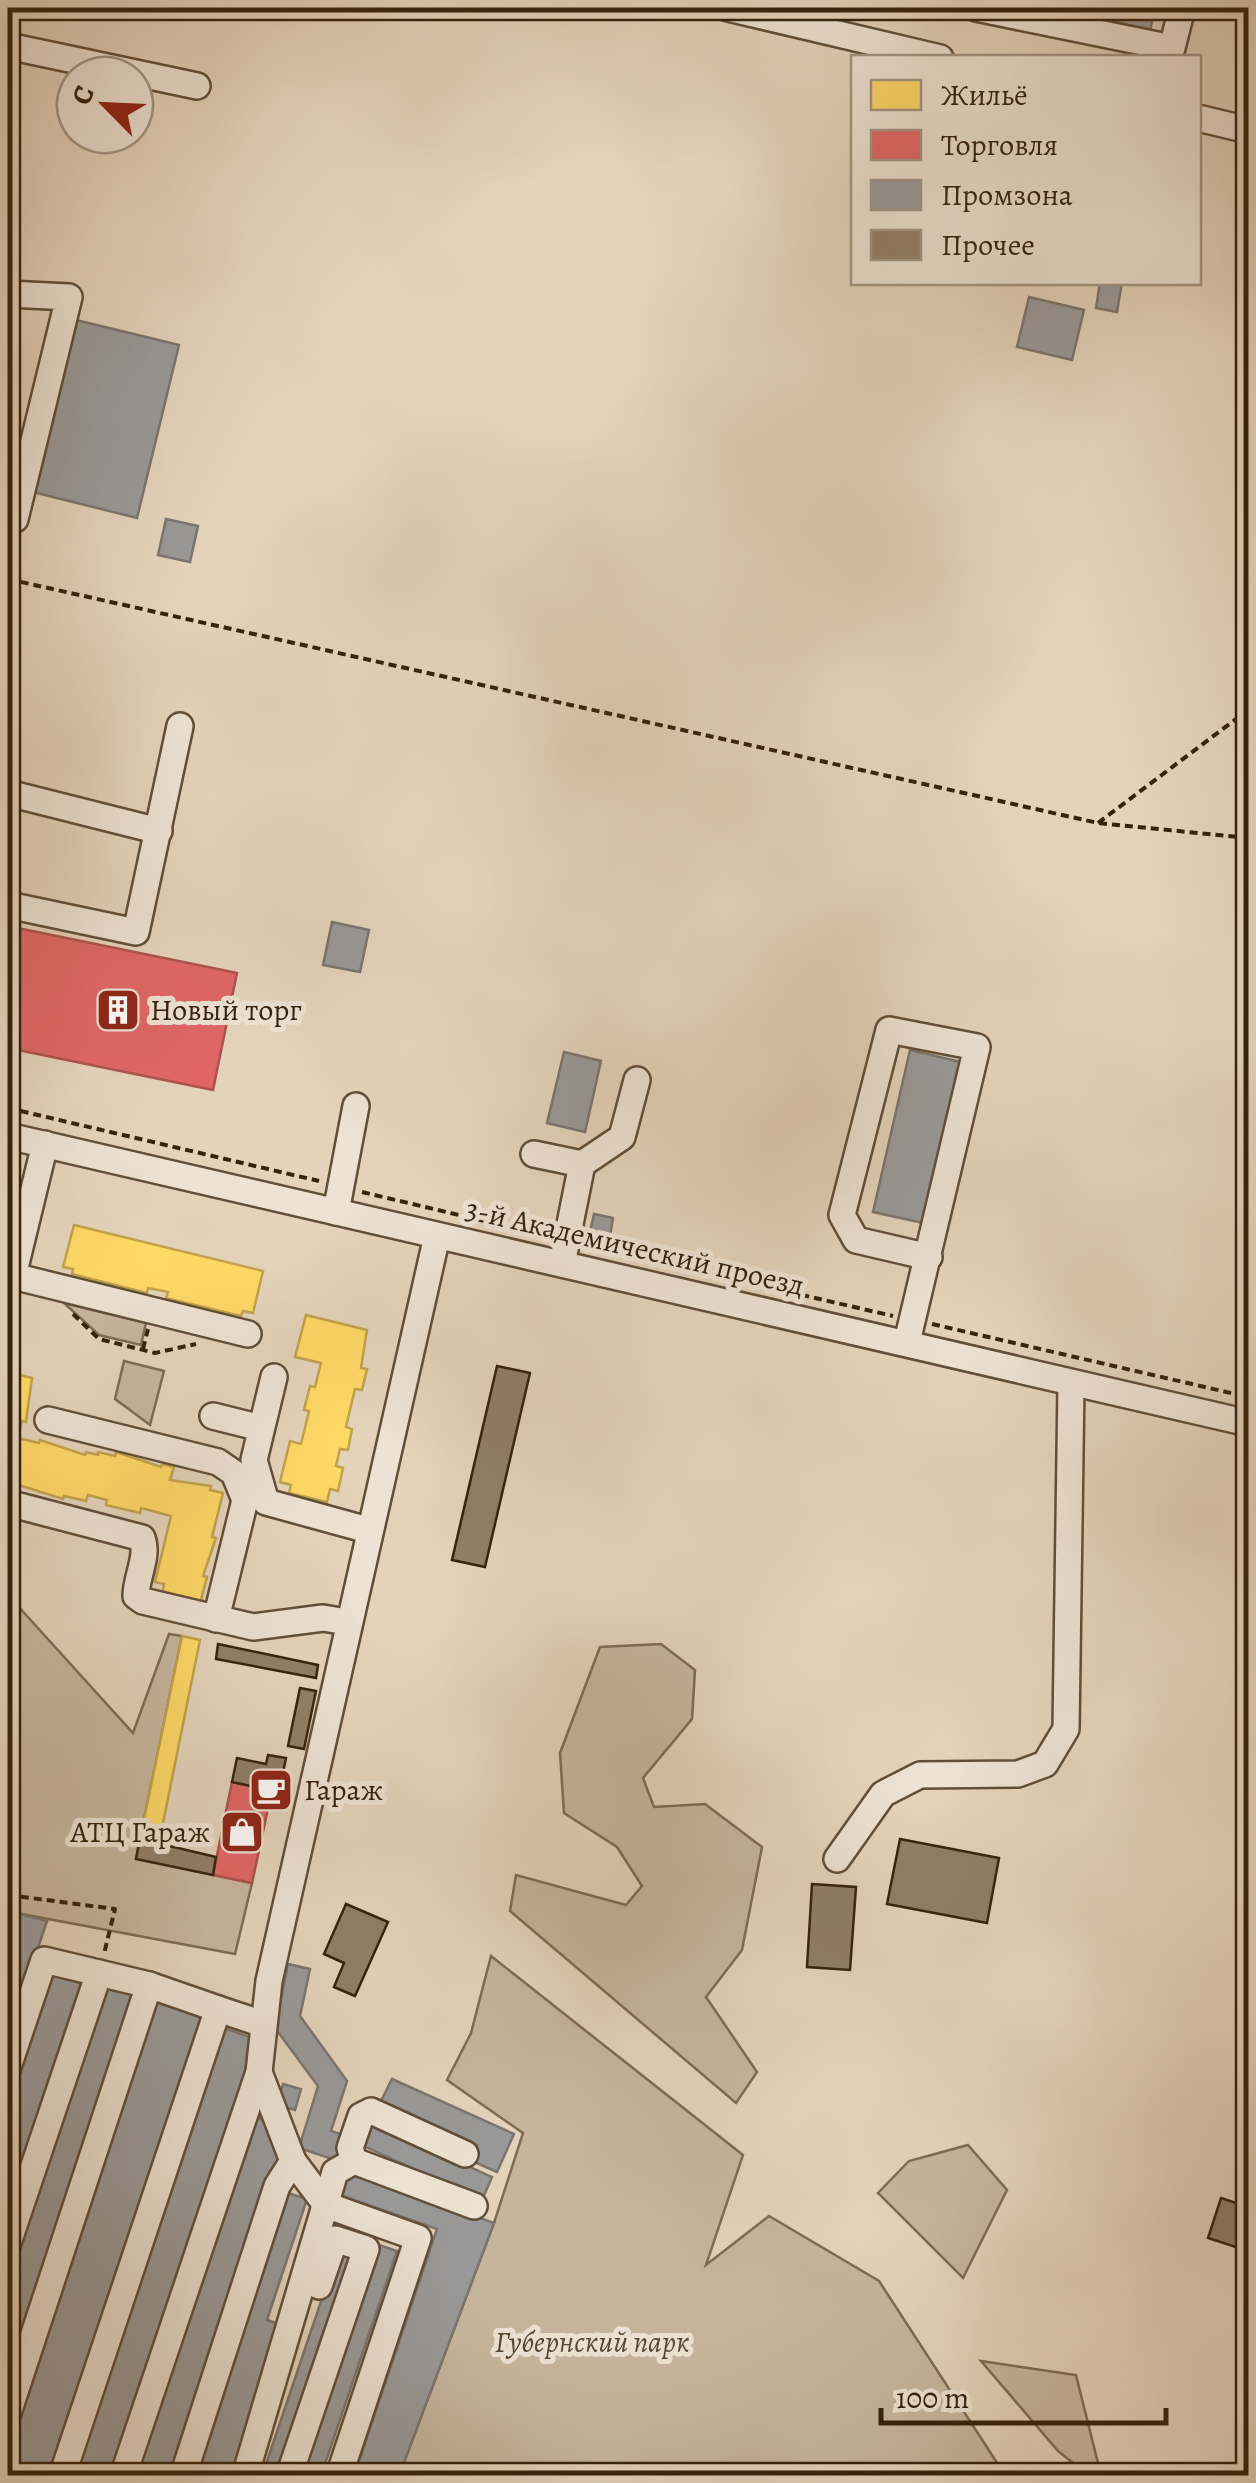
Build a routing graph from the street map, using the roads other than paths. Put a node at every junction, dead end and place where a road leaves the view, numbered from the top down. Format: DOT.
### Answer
graph roads {
  1 [pos="728,8"];
  2 [pos="976,8"];
  3 [pos="1182,8"];
  4 [pos="8,46"];
  5 [pos="927,55"];
  6 [pos="197,86"];
  7 [pos="1201,119"];
  8 [pos="1248,130"];
  9 [pos="8,294"];
  10 [pos="8,518"];
  11 [pos="180,726"];
  12 [pos="8,793"];
  13 [pos="159,831"];
  14 [pos="8,906"];
  15 [pos="637,1080"];
  16 [pos="356,1106"];
  17 [pos="8,1136"];
  18 [pos="46,1144"];
  19 [pos="534,1154"];
  20 [pos="582,1164"];
  21 [pos="338,1199"];
  22 [pos="436,1236"];
  23 [pos="564,1252"];
  24 [pos="930,1257"];
  25 [pos="909,1331"];
  26 [pos="248,1334"];
  27 [pos="274,1377"];
  28 [pos="1071,1384"];
  29 [pos="213,1416"];
  30 [pos="48,1420"];
  31 [pos="1248,1423"];
  32 [pos="261,1428"];
  33 [pos="8,1503"];
  34 [pos="368,1530"];
  35 [pos="216,1620"];
  36 [pos="347,1622"];
  37 [pos="837,1859"];
  38 [pos="99,1973"];
  39 [pos="149,1985"];
  40 [pos="218,2009"];
  41 [pos="263,2024"];
  42 [pos="8,2067"];
  43 [pos="258,2072"];
  44 [pos="465,2154"];
  45 [pos="354,2161"];
  46 [pos="292,2162"];
  47 [pos="326,2204"];
  48 [pos="474,2206"];
  49 [pos="8,2243"];
  50 [pos="291,2326"];
  51 [pos="8,2413"];
  52 [pos="62,2476"];
  53 [pos="124,2476"];
  54 [pos="183,2476"];
  55 [pos="245,2476"];
  56 [pos="289,2476"];
  57 [pos="339,2476"];
  1 -- 5 [label="street"];
  2 -- 3 [label="street"];
  4 -- 6 [label="street"];
  7 -- 8 [label="street"];
  9 -- 10 [label="street"];
  11 -- 13 [label="street"];
  12 -- 13 [label="street"];
  13 -- 14 [label="street"];
  15 -- 20 [label="street"];
  16 -- 21 [label="street"];
  17 -- 18 [label="street, 3-й Академический проезд"];
  18 -- 21 [label="street, 3-й Академический проезд"];
  18 -- 26 [label="street"];
  19 -- 20 [label="street"];
  20 -- 23 [label="street"];
  21 -- 22 [label="street, 3-й Академический проезд"];
  22 -- 23 [label="street, 3-й Академический проезд"];
  22 -- 34 [label="street"];
  23 -- 25 [label="street, 3-й Академический проезд"];
  24 -- 24 [label="street"];
  24 -- 25 [label="street"];
  25 -- 28 [label="street, 3-й Академический проезд"];
  27 -- 32 [label="street"];
  28 -- 31 [label="street, 3-й Академический проезд"];
  28 -- 37 [label="street"];
  29 -- 32 [label="street"];
  30 -- 35 [label="street"];
  32 -- 34 [label="street"];
  33 -- 35 [label="street"];
  34 -- 36 [label="street"];
  35 -- 36 [label="street"];
  36 -- 41 [label="street"];
  38 -- 39 [label="street"];
  38 -- 42 [label="street"];
  38 -- 49 [label="street"];
  39 -- 40 [label="street"];
  39 -- 51 [label="street"];
  40 -- 41 [label="street"];
  40 -- 52 [label="street"];
  41 -- 43 [label="street"];
  43 -- 46 [label="street"];
  43 -- 53 [label="street"];
  44 -- 45 [label="street"];
  45 -- 47 [label="street"];
  45 -- 48 [label="street"];
  46 -- 47 [label="street"];
  46 -- 54 [label="street"];
  47 -- 50 [label="street"];
  47 -- 57 [label="street"];
  50 -- 55 [label="street"];
  50 -- 56 [label="street"];
}
